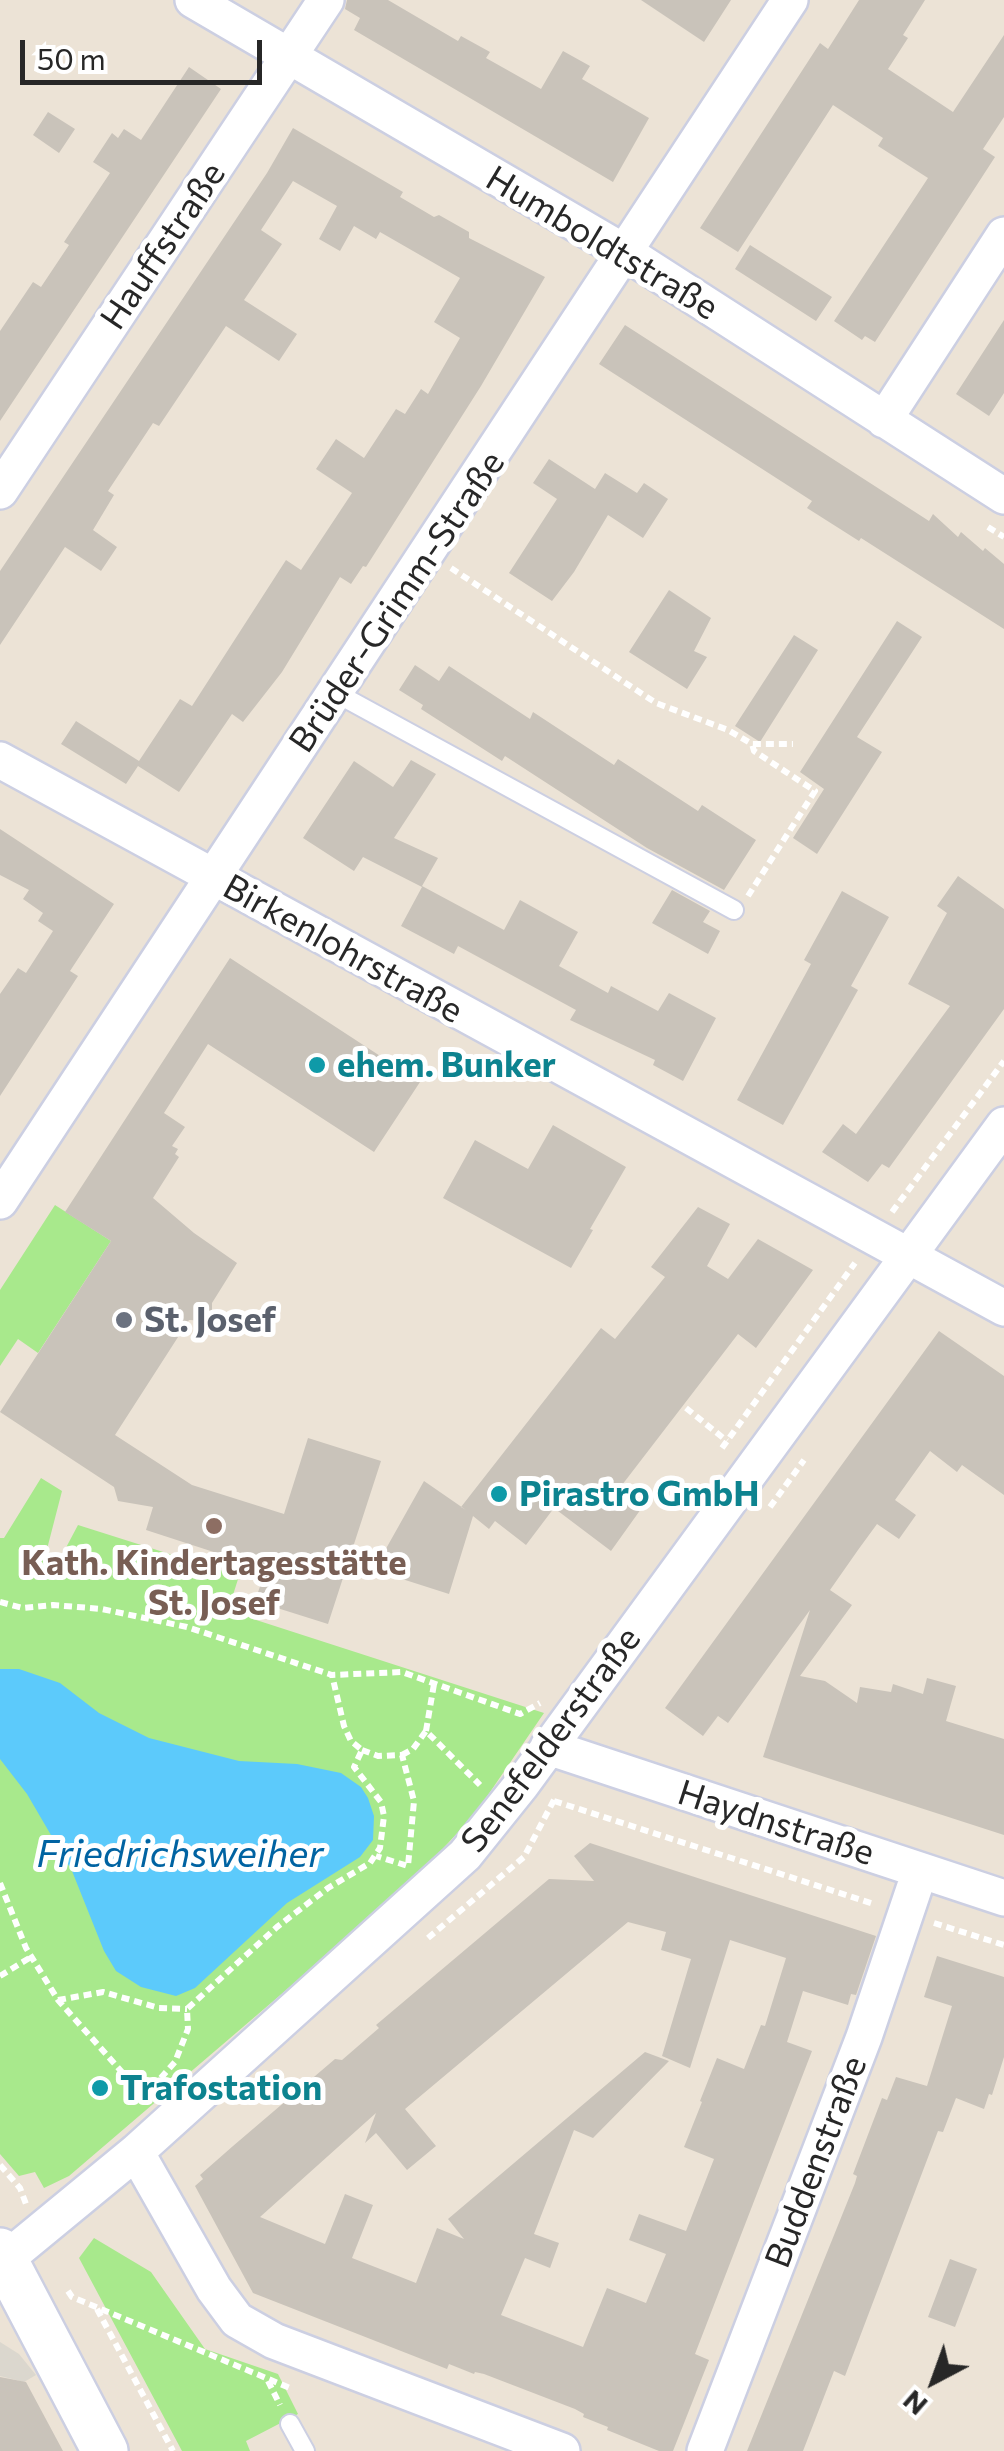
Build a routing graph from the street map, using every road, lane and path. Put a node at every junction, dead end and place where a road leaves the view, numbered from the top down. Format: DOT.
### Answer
graph roads {
  1 [pos="193,0"];
  2 [pos="326,0"];
  3 [pos="790,0"];
  4 [pos="289,56"];
  5 [pos="1004,235"];
  6 [pos="626,254"];
  7 [pos="884,420"];
  8 [pos="0,491"];
  9 [pos="1004,496"];
  10 [pos="429,554"];
  11 [pos="336,693"];
  12 [pos="752,744"];
  13 [pos="793,744"];
  14 [pos="0,760"];
  15 [pos="214,878"];
  16 [pos="734,910"];
  17 [pos="1004,1060"];
  18 [pos="1004,1125"];
  19 [pos="0,1201"];
  20 [pos="874,1236"];
  21 [pos="909,1254"];
  22 [pos="1004,1308"];
  23 [pos="686,1408"];
  24 [pos="727,1441"];
  25 [pos="716,1456"];
  26 [pos="0,1602"];
  27 [pos="332,1675"];
  28 [pos="434,1684"];
  29 [pos="562,1700"];
  30 [pos="539,1703"];
  31 [pos="529,1716"];
  32 [pos="426,1731"];
  33 [pos="548,1747"];
  34 [pos="362,1750"];
  35 [pos="402,1756"];
  36 [pos="490,1771"];
  37 [pos="480,1785"];
  38 [pos="471,1798"];
  39 [pos="554,1801"];
  40 [pos="422,1852"];
  41 [pos="376,1856"];
  42 [pos="408,1866"];
  43 [pos="920,1870"];
  44 [pos="394,1878"];
  45 [pos="0,1883"];
  46 [pos="1004,1898"];
  47 [pos="904,1913"];
  48 [pos="1004,1945"];
  49 [pos="31,1957"];
  50 [pos="0,1976"];
  51 [pos="58,2000"];
  52 [pos="187,2008"];
  53 [pos="185,2062"];
  54 [pos="144,2097"];
  55 [pos="167,2124"];
  56 [pos="136,2152"];
  57 [pos="0,2165"];
  58 [pos="12,2179"];
  59 [pos="0,2186"];
  60 [pos="20,2188"];
  61 [pos="2,2258"];
  62 [pos="63,2284"];
  63 [pos="96,2308"];
  64 [pos="290,2388"];
  65 [pos="290,2424"];
  66 [pos="105,2451"];
  67 [pos="173,2451"];
  68 [pos="305,2451"];
  69 [pos="562,2451"];
  70 [pos="705,2451"];
  1 -- 4 [label="street, Humboldtstraße"];
  2 -- 4 [label="street, Hauffstraße"];
  3 -- 6 [label="street, Brüder-Grimm-Straße"];
  4 -- 6 [label="street, Humboldtstraße"];
  4 -- 8 [label="street, Hauffstraße"];
  5 -- 7 [label="street"];
  6 -- 7 [label="street, Humboldtstraße"];
  6 -- 10 [label="street, Brüder-Grimm-Straße"];
  7 -- 9 [label="street, Humboldtstraße"];
  10 -- 11 [label="street, Brüder-Grimm-Straße"];
  10 -- 12 [label="path"];
  11 -- 15 [label="street, Brüder-Grimm-Straße"];
  11 -- 16 [label="lane"];
  12 -- 13 [label="path"];
  12 -- 16 [label="path"];
  14 -- 15 [label="street, Birkenlohrstraße"];
  15 -- 19 [label="street, Brüder-Grimm-Straße"];
  15 -- 20 [label="street, Birkenlohrstraße"];
  17 -- 20 [label="path"];
  18 -- 21 [label="street, Senefelderstraße"];
  20 -- 21 [label="street, Birkenlohrstraße"];
  20 -- 24 [label="path"];
  21 -- 22 [label="street, Birkenlohrstraße"];
  21 -- 29 [label="street, Senefelderstraße"];
  23 -- 24 [label="path"];
  24 -- 25 [label="path"];
  26 -- 27 [label="path"];
  27 -- 28 [label="path"];
  27 -- 34 [label="path"];
  28 -- 30 [label="path"];
  28 -- 32 [label="path"];
  29 -- 30 [label="path"];
  29 -- 30 [label="path"];
  29 -- 33 [label="street, Senefelderstraße"];
  30 -- 31 [label="path"];
  32 -- 35 [label="path"];
  32 -- 37 [label="path"];
  33 -- 43 [label="street, Haydnstraße"];
  33 -- 55 [label="street, Senefelderstraße"];
  34 -- 35 [label="path"];
  34 -- 41 [label="path"];
  35 -- 42 [label="path"];
  36 -- 37 [label="path"];
  37 -- 38 [label="path"];
  39 -- 47 [label="path"];
  40 -- 42 [label="path"];
  41 -- 42 [label="path"];
  41 -- 52 [label="path"];
  42 -- 44 [label="path"];
  43 -- 46 [label="street, Haydnstraße"];
  43 -- 47 [label="street, Buddenstraße"];
  45 -- 49 [label="path"];
  47 -- 48 [label="path"];
  47 -- 70 [label="street, Buddenstraße"];
  49 -- 50 [label="path"];
  49 -- 51 [label="path"];
  51 -- 52 [label="path"];
  51 -- 54 [label="path"];
  52 -- 54 [label="path"];
  53 -- 54 [label="path"];
  54 -- 55 [label="path"];
  55 -- 56 [label="street, Senefelderstraße"];
  56 -- 61 [label="street, Senefelderstraße"];
  56 -- 69 [label="street"];
  57 -- 58 [label="path"];
  58 -- 59 [label="path"];
  58 -- 60 [label="path"];
  61 -- 66 [label="street"];
  62 -- 63 [label="path"];
  63 -- 64 [label="path"];
  63 -- 67 [label="path"];
  65 -- 68 [label="lane"];
}
